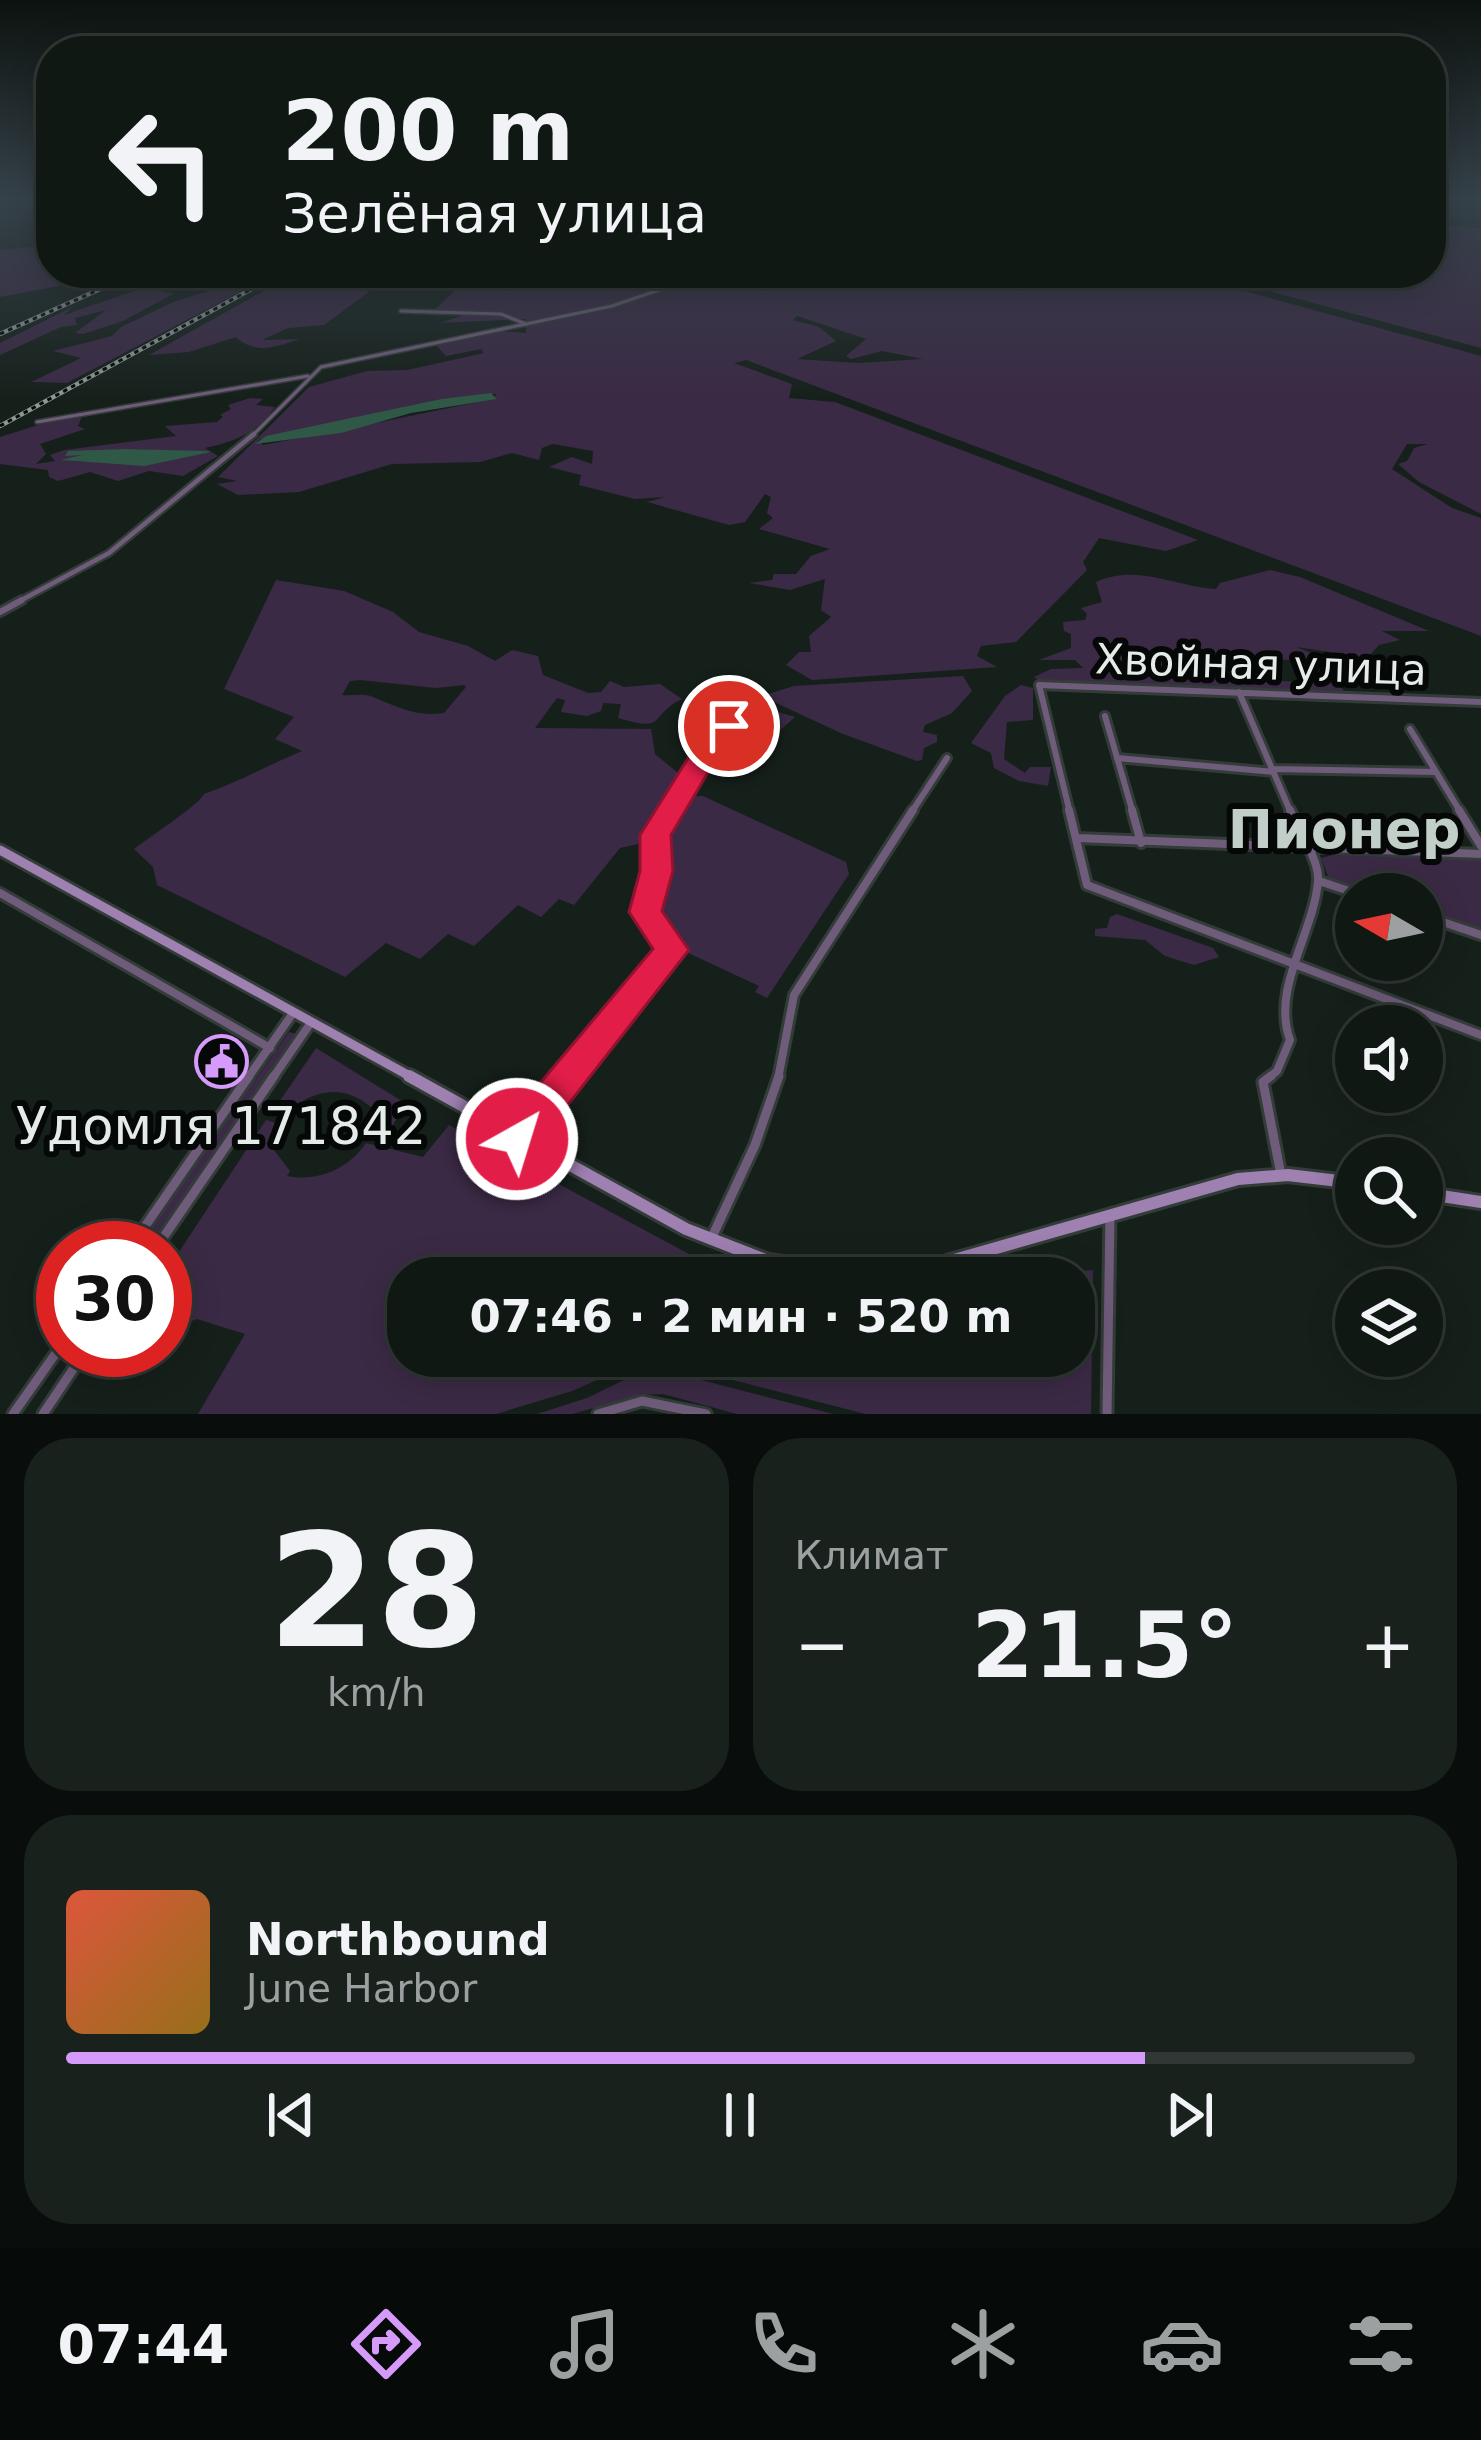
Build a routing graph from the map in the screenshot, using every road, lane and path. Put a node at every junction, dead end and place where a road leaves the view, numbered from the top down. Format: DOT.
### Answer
graph roads {
  1 [pos="667,288"];
  2 [pos="401,311"];
  3 [pos="526,323"];
  4 [pos="308,376"];
  5 [pos="37,422"];
  6 [pos="0,612"];
  7 [pos="1239,692"];
  8 [pos="1481,702"];
  9 [pos="1105,716"];
  10 [pos="729,726"];
  11 [pos="1409,729"];
  12 [pos="947,758"];
  13 [pos="1117,758"];
  14 [pos="1275,770"];
  15 [pos="1436,772"];
  16 [pos="1077,838"];
  17 [pos="1141,843"];
  18 [pos="1309,848"];
  19 [pos="0,850"];
  20 [pos="1481,850"];
  21 [pos="1319,881"];
  22 [pos="1335,886"];
  23 [pos="0,893"];
  24 [pos="1443,922"];
  25 [pos="1481,935"];
  26 [pos="1295,963"];
  27 [pos="295,1010"];
  28 [pos="313,1020"];
  29 [pos="1481,1035"];
  30 [pos="271,1048"];
  31 [pos="517,1139"];
  32 [pos="1282,1175"];
  33 [pos="1335,1181"];
  34 [pos="1443,1196"];
  35 [pos="1481,1202"];
  36 [pos="1110,1215"];
  37 [pos="149,1221"];
  38 [pos="175,1221"];
  39 [pos="710,1240"];
  40 [pos="39,1377"];
  41 [pos="68,1377"];
  42 [pos="13,1414"];
  43 [pos="43,1414"];
  44 [pos="598,1414"];
  45 [pos="706,1414"];
  46 [pos="1107,1414"];
  1 -- 3 [label="street"];
  2 -- 3 [label="street"];
  3 -- 4 [label="street"];
  4 -- 5 [label="street"];
  4 -- 6 [label="street"];
  7 -- 8 [label="street, Хвойная улица"];
  7 -- 14 [label="street"];
  7 -- 16 [label="street, Хвойная улица"];
  9 -- 13 [label="street"];
  10 -- 31 [label="street"];
  11 -- 15 [label="street"];
  12 -- 39 [label="street"];
  13 -- 14 [label="street"];
  13 -- 17 [label="street"];
  14 -- 15 [label="street"];
  14 -- 18 [label="street"];
  15 -- 20 [label="street"];
  16 -- 17 [label="street"];
  16 -- 26 [label="street"];
  17 -- 18 [label="street"];
  18 -- 20 [label="street"];
  18 -- 21 [label="street"];
  19 -- 27 [label="main road"];
  21 -- 22 [label="street"];
  21 -- 26 [label="street"];
  23 -- 30 [label="street"];
  24 -- 25 [label="street"];
  26 -- 29 [label="street"];
  26 -- 32 [label="street"];
  27 -- 28 [label="main road"];
  27 -- 30 [label="street"];
  28 -- 31 [label="main road"];
  28 -- 38 [label="street"];
  30 -- 37 [label="street"];
  31 -- 39 [label="main road"];
  32 -- 33 [label="main road"];
  32 -- 36 [label="main road"];
  34 -- 35 [label="main road"];
  36 -- 39 [label="main road"];
  36 -- 46 [label="street"];
  40 -- 42 [label="street"];
  41 -- 43 [label="street"];
  44 -- 45 [label="street"];
}
